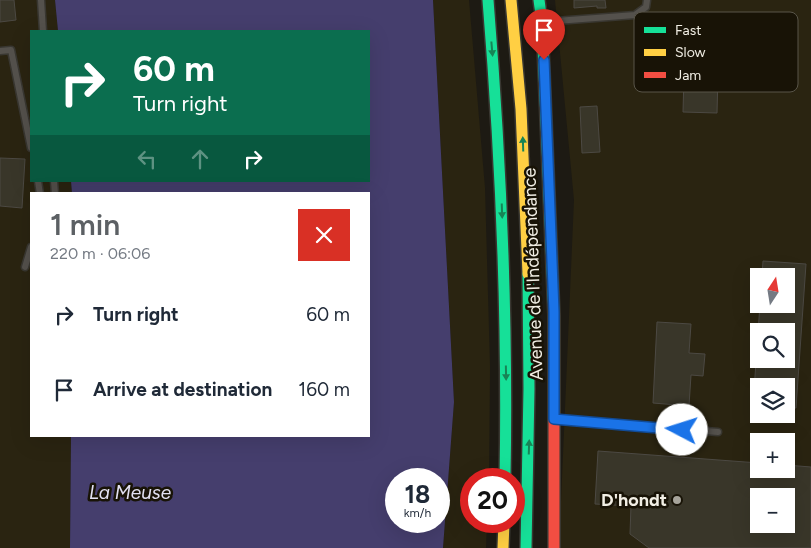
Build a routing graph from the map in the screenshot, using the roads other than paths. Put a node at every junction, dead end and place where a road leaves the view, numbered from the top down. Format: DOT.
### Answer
graph roads {
  1 [pos="40,0"];
  2 [pos="488,0"];
  3 [pos="511,0"];
  4 [pos="539,0"];
  5 [pos="647,0"];
  6 [pos="639,12"];
  7 [pos="634,15"];
  8 [pos="542,22"];
  9 [pos="43,30"];
  10 [pos="0,51"];
  11 [pos="30,143"];
  12 [pos="30,251"];
  13 [pos="25,267"];
  14 [pos="554,419"];
  15 [pos="718,432"];
  16 [pos="505,468"];
  17 [pos="504,533"];
  18 [pos="503,548"];
  19 [pos="526,548"];
  20 [pos="554,548"];
  1 -- 9 [label="lane"];
  2 -- 16 [label="main road, one-way"];
  19 -- 3 [label="main road, one-way"];
  4 -- 8 [label="main road, Avenue de l'Indépendance"];
  5 -- 6 [label="lane"];
  7 -- 8 [label="lane"];
  8 -- 14 [label="main road, Avenue de l'Indépendance"];
  10 -- 11 [label="lane"];
  12 -- 13 [label="lane"];
  14 -- 15 [label="lane"];
  14 -- 20 [label="main road, Avenue de l'Indépendance"];
  17 -- 18 [label="main road"];
}
